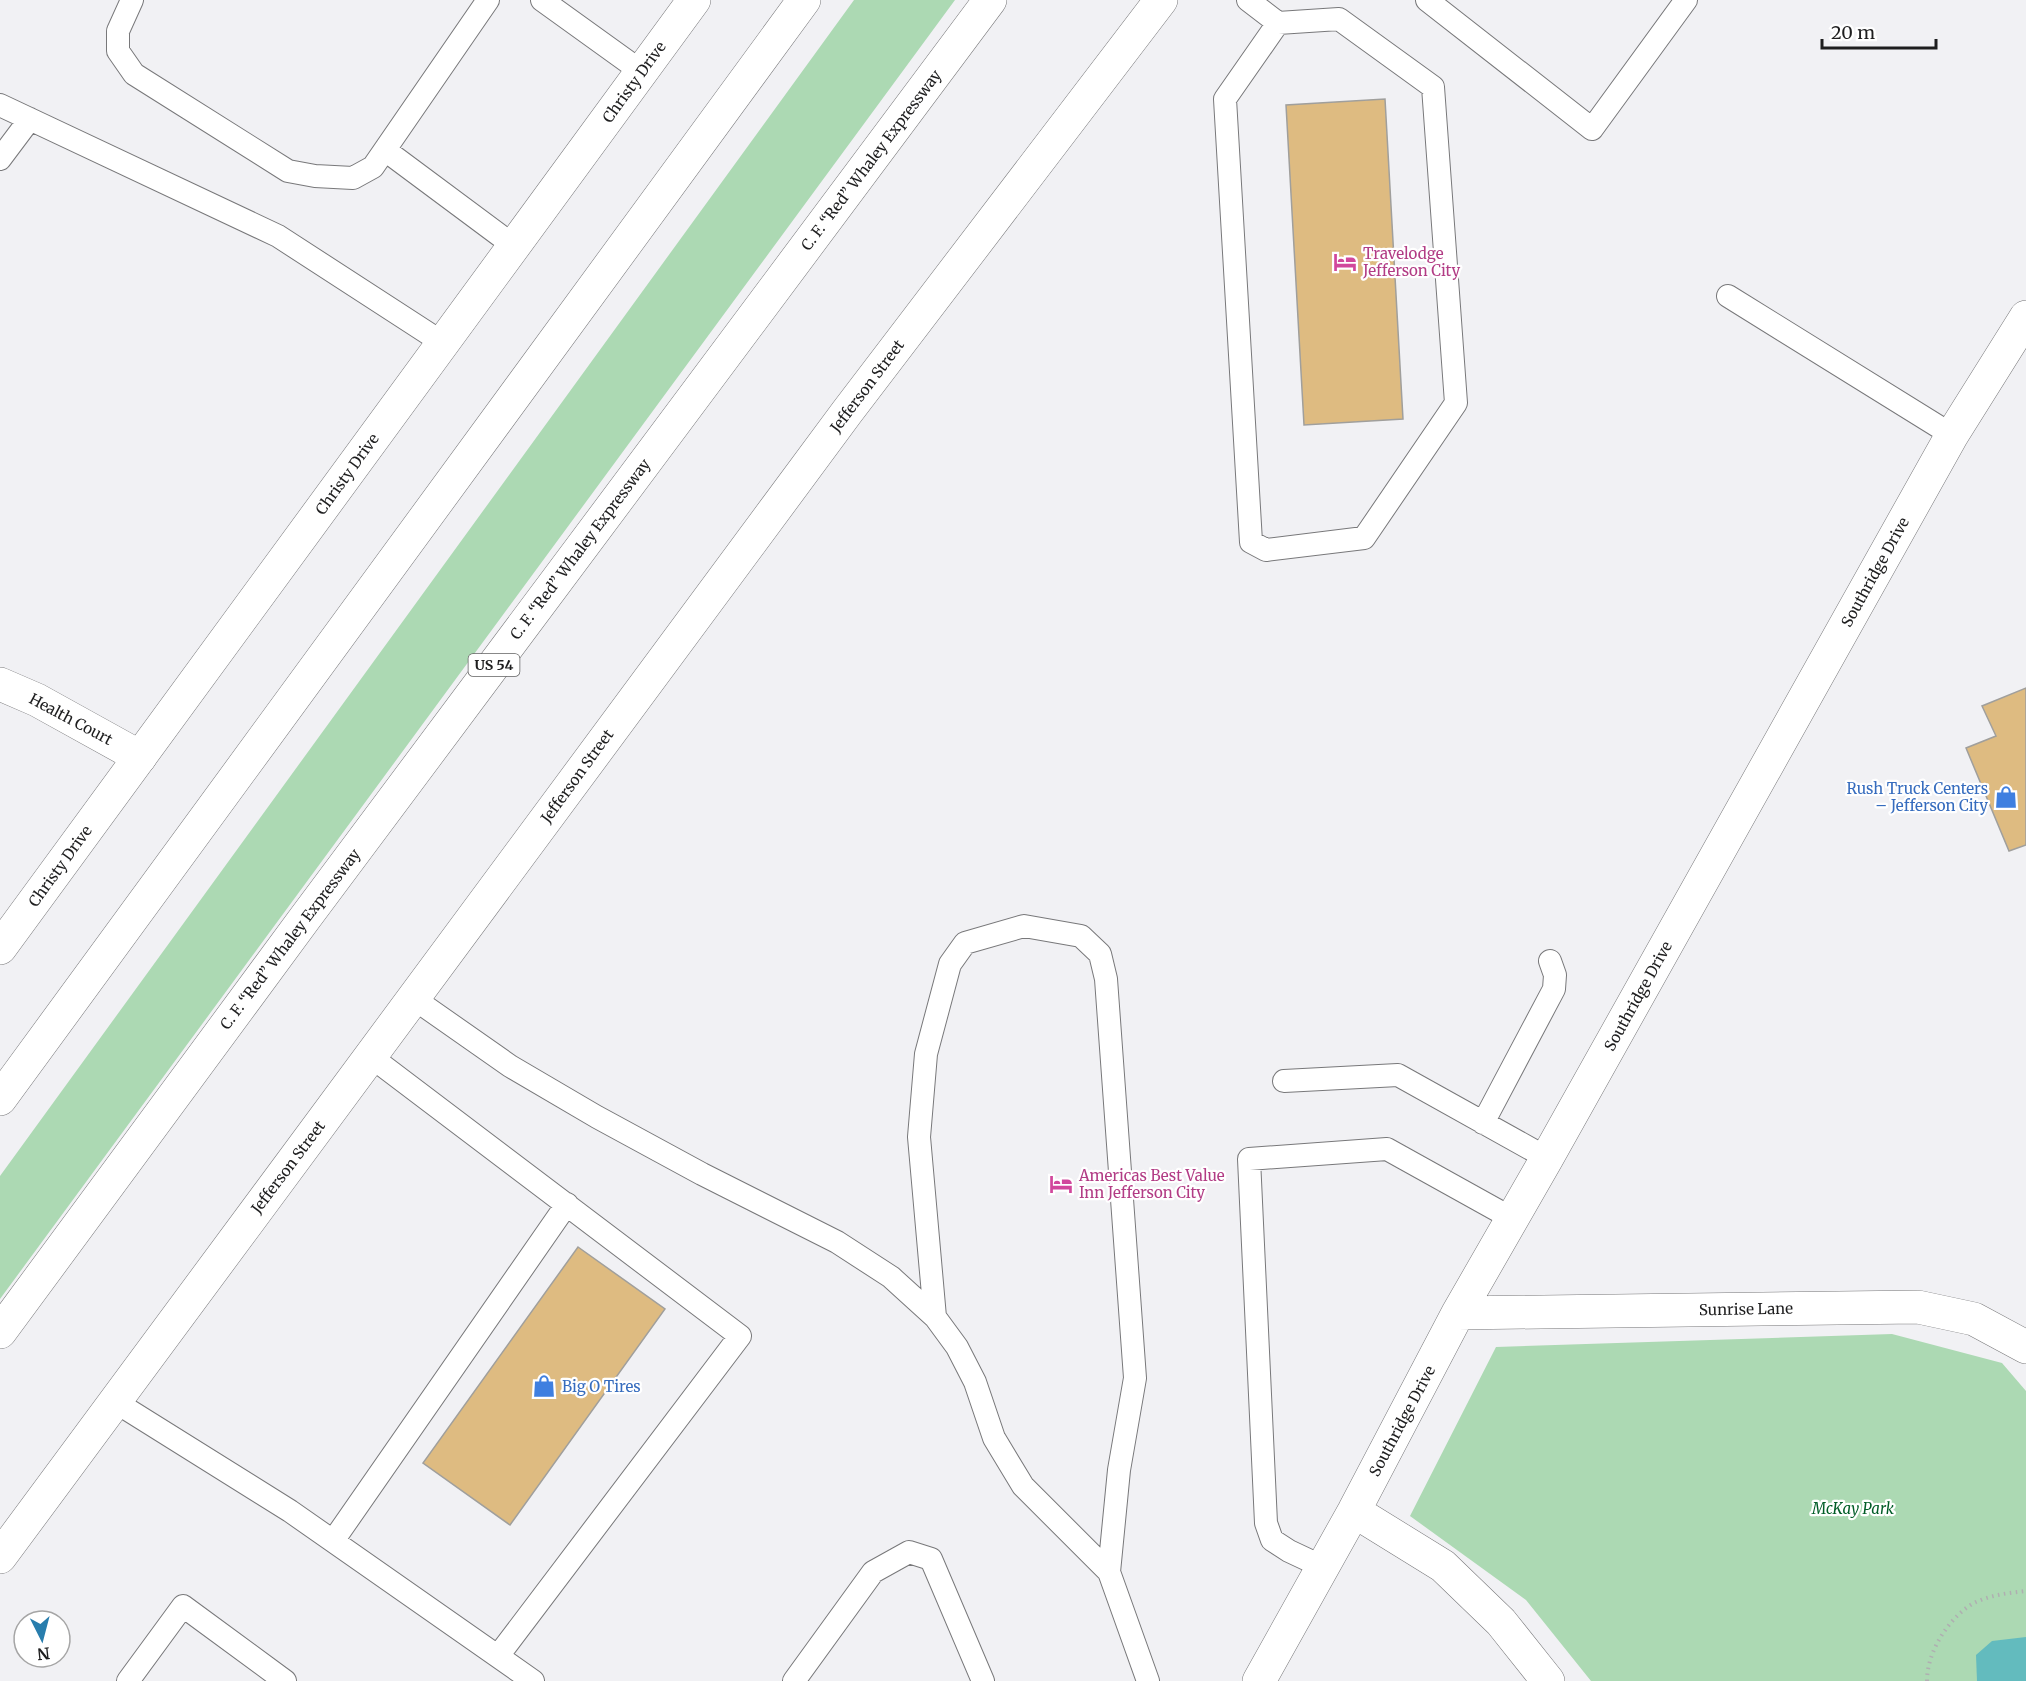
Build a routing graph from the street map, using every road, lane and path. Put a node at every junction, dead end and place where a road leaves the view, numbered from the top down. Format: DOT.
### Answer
graph roads {
  1 [pos="132,0"];
  2 [pos="489,0"];
  3 [pos="542,0"];
  4 [pos="694,0"];
  5 [pos="804,0"];
  6 [pos="990,0"];
  7 [pos="1161,0"];
  8 [pos="1248,0"];
  9 [pos="1427,0"];
  10 [pos="1686,0"];
  11 [pos="1278,23"];
  12 [pos="642,72"];
  13 [pos="0,105"];
  14 [pos="30,119"];
  15 [pos="385,150"];
  16 [pos="0,159"];
  17 [pos="514,246"];
  18 [pos="1728,296"];
  19 [pos="2026,317"];
  20 [pos="443,343"];
  21 [pos="1952,435"];
  22 [pos="0,684"];
  23 [pos="140,757"];
  24 [pos="0,948"];
  25 [pos="1550,961"];
  26 [pos="413,998"];
  27 [pos="370,1056"];
  28 [pos="1284,1081"];
  29 [pos="0,1099"];
  30 [pos="1483,1123"];
  31 [pos="1547,1158"];
  32 [pos="567,1204"];
  33 [pos="1513,1219"];
  34 [pos="1458,1313"];
  35 [pos="934,1317"];
  36 [pos="0,1332"];
  37 [pos="2026,1347"];
  38 [pos="114,1401"];
  39 [pos="1354,1511"];
  40 [pos="333,1541"];
  41 [pos="0,1557"];
  42 [pos="1323,1567"];
  43 [pos="1109,1572"];
  44 [pos="2026,1591"];
  45 [pos="498,1656"];
  46 [pos="128,1681"];
  47 [pos="285,1681"];
  48 [pos="533,1681"];
  49 [pos="794,1681"];
  50 [pos="983,1681"];
  51 [pos="1148,1681"];
  52 [pos="1259,1681"];
  53 [pos="1548,1681"];
  54 [pos="1927,1681"];
  1 -- 15 [label="lane"];
  2 -- 15 [label="lane"];
  3 -- 12 [label="lane"];
  4 -- 12 [label="main road, Christy Drive"];
  5 -- 29 [label="main road"];
  6 -- 36 [label="main road, C. F. “Red” Whaley Expressway / US 54"];
  7 -- 26 [label="main road, Jefferson Street"];
  8 -- 11 [label="lane"];
  9 -- 10 [label="lane"];
  11 -- 11 [label="lane"];
  12 -- 17 [label="main road, Christy Drive"];
  13 -- 14 [label="lane"];
  14 -- 16 [label="lane"];
  14 -- 20 [label="lane"];
  15 -- 17 [label="lane"];
  17 -- 20 [label="main road, Christy Drive"];
  18 -- 21 [label="lane"];
  19 -- 21 [label="main road, Southridge Drive"];
  20 -- 23 [label="main road, Christy Drive"];
  21 -- 31 [label="main road, Southridge Drive"];
  22 -- 23 [label="main road, Health Court"];
  23 -- 24 [label="main road, Christy Drive"];
  25 -- 30 [label="lane"];
  26 -- 27 [label="main road, Jefferson Street"];
  26 -- 35 [label="lane"];
  27 -- 32 [label="lane"];
  27 -- 38 [label="main road, Jefferson Street"];
  28 -- 30 [label="lane"];
  30 -- 31 [label="lane"];
  31 -- 33 [label="main road, Southridge Drive"];
  32 -- 40 [label="lane"];
  32 -- 45 [label="lane"];
  33 -- 34 [label="main road, Southridge Drive"];
  33 -- 42 [label="lane"];
  34 -- 37 [label="main road, Sunrise Lane"];
  34 -- 39 [label="main road, Southridge Drive"];
  35 -- 43 [label="lane"];
  35 -- 43 [label="lane"];
  38 -- 40 [label="lane"];
  38 -- 41 [label="main road, Jefferson Street"];
  39 -- 42 [label="main road, Southridge Drive"];
  39 -- 53 [label="main road"];
  40 -- 45 [label="lane"];
  42 -- 52 [label="main road, Southridge Drive"];
  43 -- 51 [label="lane"];
  44 -- 54 [label="path"];
  45 -- 48 [label="lane"];
  46 -- 47 [label="lane"];
  49 -- 50 [label="lane"];
}
